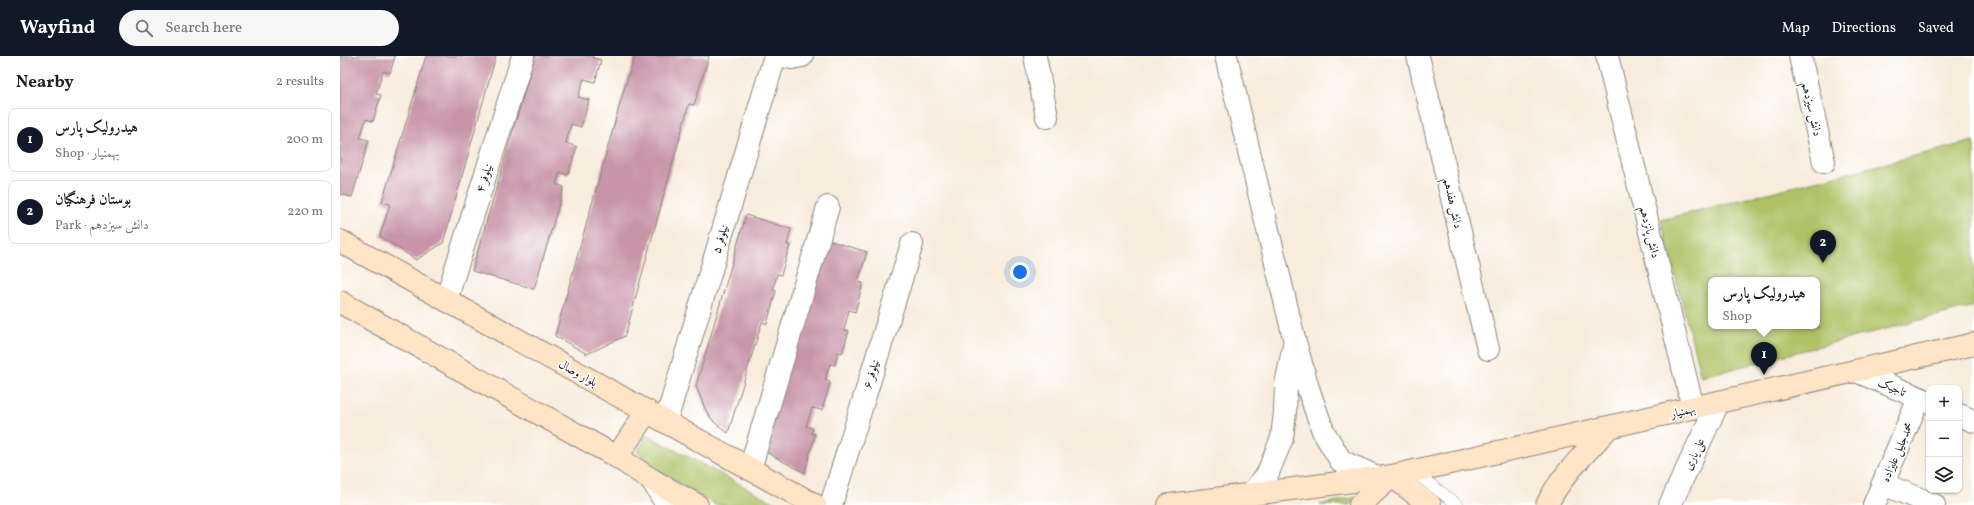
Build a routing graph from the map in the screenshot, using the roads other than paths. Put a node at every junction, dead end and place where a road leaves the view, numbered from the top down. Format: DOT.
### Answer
graph roads {
  1 [pos="523,56"];
  2 [pos="775,56"];
  3 [pos="782,56"];
  4 [pos="802,56"];
  5 [pos="1035,56"];
  6 [pos="1226,56"];
  7 [pos="1418,56"];
  8 [pos="1607,56"];
  9 [pos="1800,56"];
  10 [pos="1048,117"];
  11 [pos="1824,162"];
  12 [pos="828,207"];
  13 [pos="340,241"];
  14 [pos="912,244"];
  15 [pos="446,300"];
  16 [pos="340,302"];
  17 [pos="1295,342"];
  18 [pos="1974,344"];
  19 [pos="1488,350"];
  20 [pos="1856,371"];
  21 [pos="1924,400"];
  22 [pos="1718,403"];
  23 [pos="1694,408"];
  24 [pos="647,411"];
  25 [pos="1962,416"];
  26 [pos="1974,421"];
  27 [pos="666,422"];
  28 [pos="1608,428"];
  29 [pos="617,457"];
  30 [pos="750,468"];
  31 [pos="1414,472"];
  32 [pos="1385,477"];
  33 [pos="652,480"];
  34 [pos="1883,484"];
  35 [pos="1250,495"];
  36 [pos="667,505"];
  37 [pos="697,505"];
  38 [pos="815,505"];
  39 [pos="831,505"];
  40 [pos="1169,505"];
  41 [pos="1360,505"];
  42 [pos="1430,505"];
  43 [pos="1458,505"];
  44 [pos="1547,505"];
  45 [pos="1670,505"];
  46 [pos="1874,505"];
  47 [pos="1934,505"];
  1 -- 15 [label="street, نیلوفر ۴"];
  2 -- 27 [label="street, نیلوفر ۵"];
  3 -- 4 [label="street"];
  5 -- 10 [label="street"];
  6 -- 17 [label="street"];
  7 -- 19 [label="street, دانش هفدهم"];
  8 -- 23 [label="street, دانش پانزدهم"];
  9 -- 11 [label="street, دانش سیزدهم"];
  12 -- 30 [label="street"];
  13 -- 15 [label="main road, بلوار وصال"];
  14 -- 39 [label="street, نیلوفر ۶"];
  15 -- 24 [label="main road, بلوار وصال"];
  16 -- 29 [label="main road"];
  17 -- 32 [label="street"];
  17 -- 35 [label="street"];
  18 -- 20 [label="main road, بهمنیار"];
  20 -- 21 [label="street, تاجیک"];
  20 -- 22 [label="main road, بهمنیار"];
  21 -- 34 [label="street, محمدجلیل علیزاده"];
  22 -- 23 [label="main road, بهمنیار"];
  22 -- 45 [label="street, علی یاری"];
  23 -- 28 [label="main road, بهمنیار"];
  24 -- 27 [label="main road, بلوار وصال"];
  24 -- 29 [label="main road"];
  25 -- 26 [label="street"];
  27 -- 30 [label="main road, بلوار وصال"];
  28 -- 31 [label="main road, بهمنیار"];
  28 -- 44 [label="main road"];
  29 -- 33 [label="main road"];
  30 -- 38 [label="main road, بلوار وصال"];
  31 -- 32 [label="main road, بهمنیار"];
  31 -- 43 [label="lane"];
  32 -- 35 [label="main road, بهمنیار"];
  32 -- 41 [label="main road"];
  32 -- 42 [label="main road"];
  33 -- 36 [label="street"];
  33 -- 37 [label="main road"];
  34 -- 46 [label="street, محمدجلیل علیزاده"];
  34 -- 47 [label="street"];
  35 -- 40 [label="main road, بهمنیار"];
}
